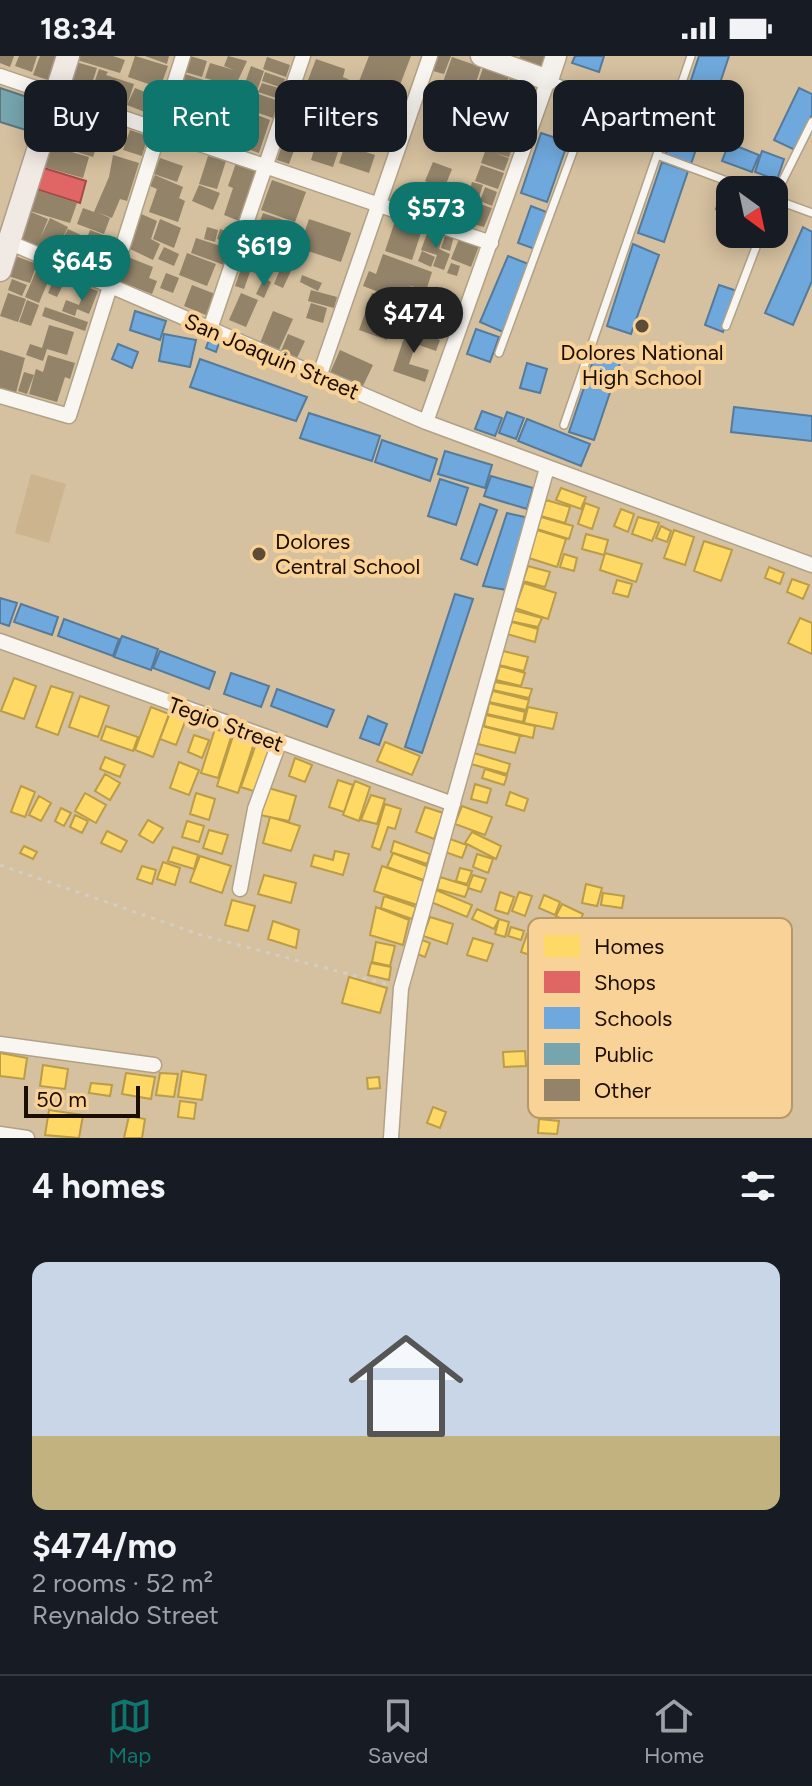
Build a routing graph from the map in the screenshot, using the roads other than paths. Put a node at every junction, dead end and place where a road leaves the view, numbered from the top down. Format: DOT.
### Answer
graph roads {
  1 [pos="68,56"];
  2 [pos="183,56"];
  3 [pos="303,56"];
  4 [pos="430,56"];
  5 [pos="481,56"];
  6 [pos="556,56"];
  7 [pos="691,56"];
  8 [pos="0,76"];
  9 [pos="61,80"];
  10 [pos="175,80"];
  11 [pos="548,80"];
  12 [pos="683,80"];
  13 [pos="553,82"];
  14 [pos="24,84"];
  15 [pos="812,122"];
  16 [pos="36,152"];
  17 [pos="152,152"];
  18 [pos="227,152"];
  19 [pos="573,152"];
  20 [pos="658,152"];
  21 [pos="657,155"];
  22 [pos="268,166"];
  23 [pos="785,176"];
  24 [pos="716,177"];
  25 [pos="377,203"];
  26 [pos="788,204"];
  27 [pos="812,213"];
  28 [pos="5,240"];
  29 [pos="491,243"];
  30 [pos="756,248"];
  31 [pos="0,270"];
  32 [pos="111,287"];
  33 [pos="726,326"];
  34 [pos="210,329"];
  35 [pos="499,353"];
  36 [pos="319,377"];
  37 [pos="0,396"];
  38 [pos="426,422"];
  39 [pos="564,425"];
  40 [pos="547,468"];
  41 [pos="812,565"];
  42 [pos="0,641"];
  43 [pos="279,743"];
  44 [pos="453,804"];
  45 [pos="240,889"];
  46 [pos="0,1044"];
  47 [pos="154,1065"];
  48 [pos="0,1134"];
  49 [pos="27,1138"];
  50 [pos="391,1138"];
  1 -- 9 [label="main road"];
  2 -- 10 [label="street"];
  3 -- 22 [label="street"];
  4 -- 25 [label="street"];
  5 -- 11 [label="street"];
  6 -- 11 [label="street"];
  7 -- 12 [label="lane"];
  8 -- 14 [label="street"];
  11 -- 13 [label="lane"];
  11 -- 29 [label="street"];
  15 -- 23 [label="lane"];
  16 -- 28 [label="main road"];
  17 -- 32 [label="street"];
  18 -- 22 [label="street"];
  19 -- 35 [label="lane"];
  20 -- 21 [label="lane"];
  21 -- 24 [label="lane"];
  21 -- 39 [label="lane"];
  22 -- 25 [label="street"];
  22 -- 34 [label="street"];
  25 -- 29 [label="street"];
  25 -- 36 [label="street"];
  26 -- 27 [label="lane"];
  28 -- 31 [label="main road"];
  28 -- 32 [label="street, San Joaquin Street"];
  29 -- 38 [label="street"];
  30 -- 33 [label="lane"];
  32 -- 34 [label="street, San Joaquin Street"];
  32 -- 37 [label="street"];
  34 -- 36 [label="street, San Joaquin Street"];
  36 -- 38 [label="street, San Joaquin Street"];
  38 -- 40 [label="street, San Joaquin Street"];
  40 -- 41 [label="street, San Joaquin Street"];
  40 -- 44 [label="street"];
  42 -- 43 [label="street, Tegio Street"];
  43 -- 44 [label="street, Tegio Street"];
  43 -- 45 [label="street"];
  44 -- 50 [label="street"];
  46 -- 47 [label="street"];
  48 -- 49 [label="street"];
}
